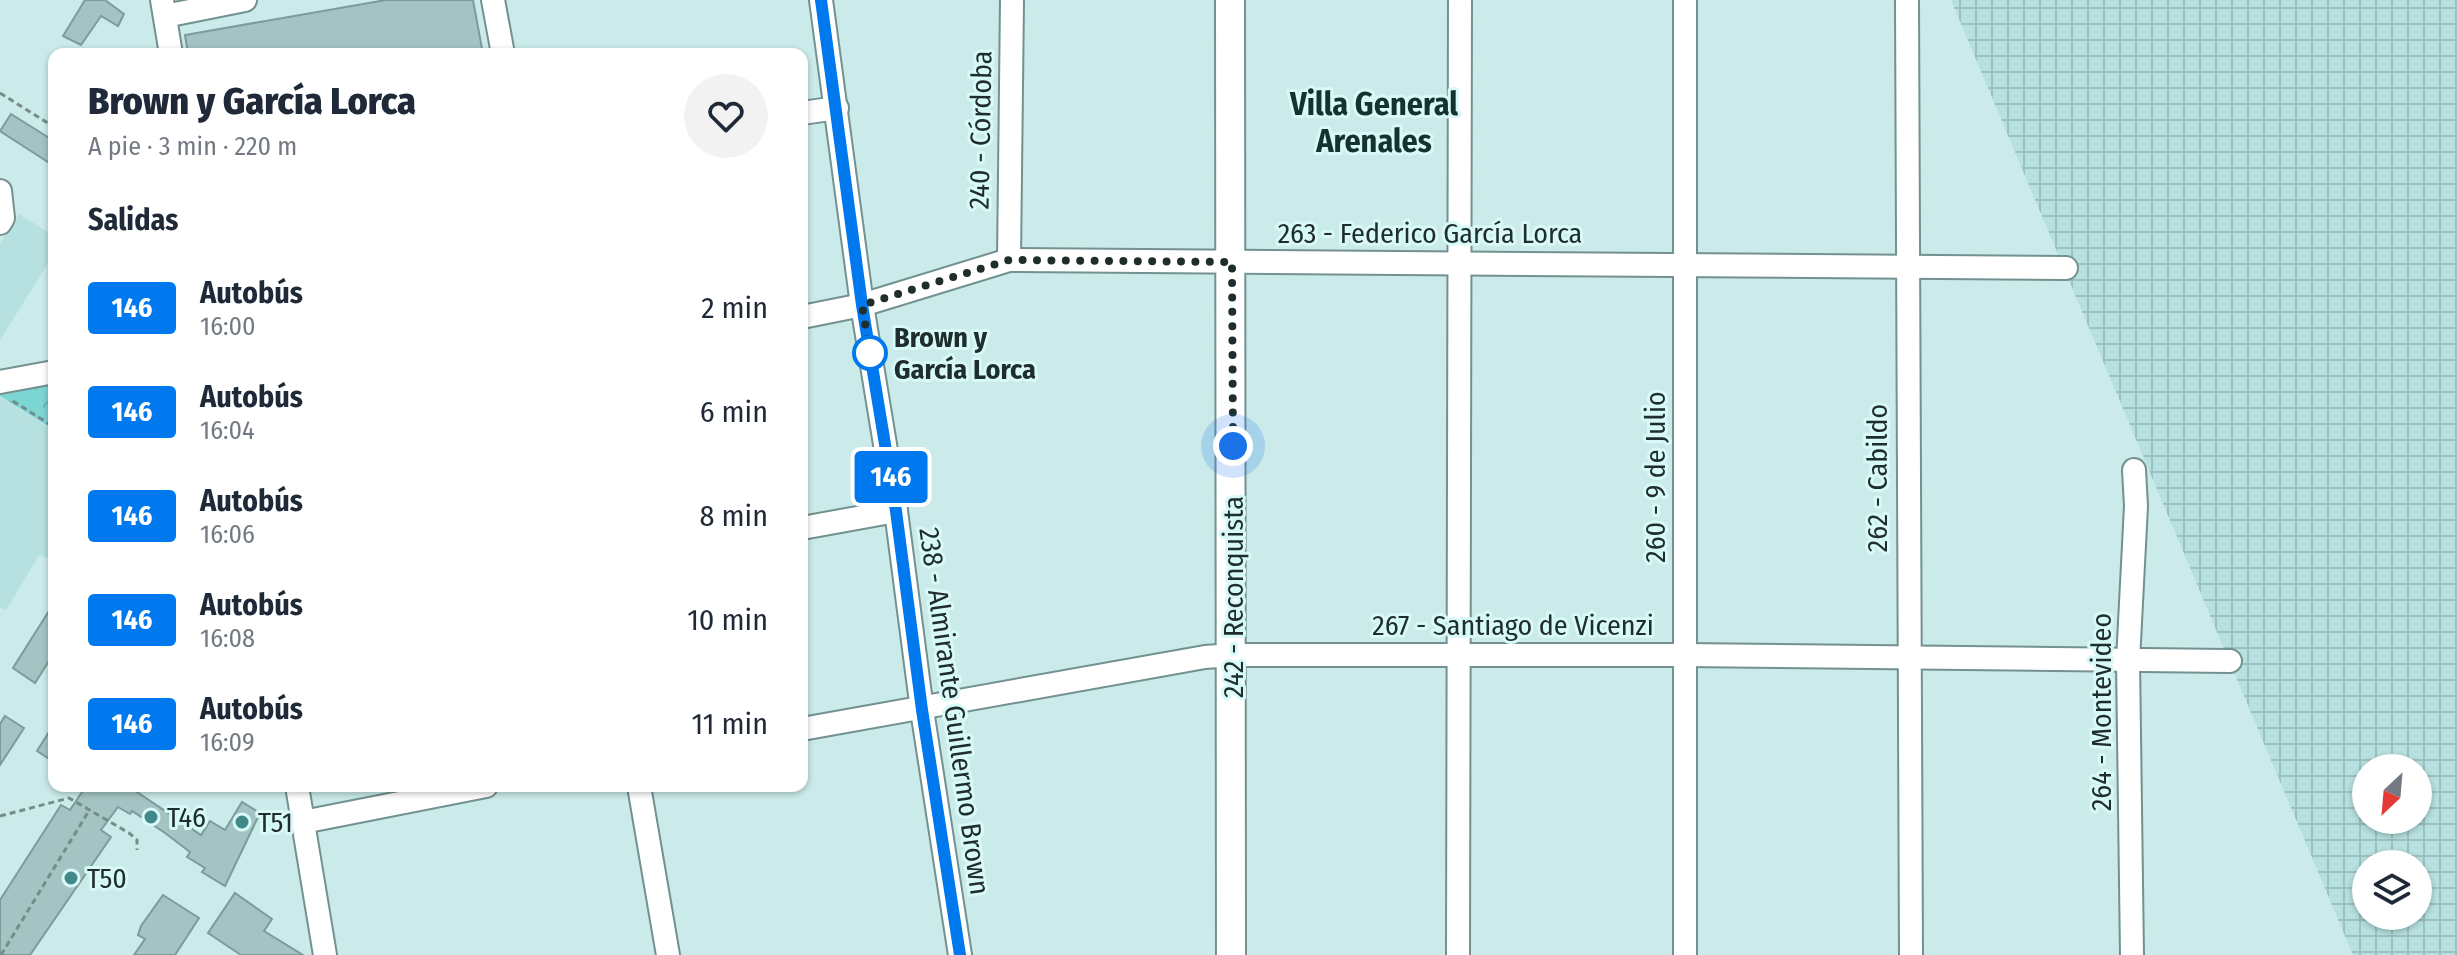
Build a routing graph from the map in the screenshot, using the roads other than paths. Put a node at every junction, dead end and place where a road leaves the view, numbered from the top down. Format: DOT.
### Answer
graph roads {
  1 [pos="245,0"];
  2 [pos="493,0"];
  3 [pos="821,0"];
  4 [pos="1012,0"];
  5 [pos="1230,0"];
  6 [pos="1460,0"];
  7 [pos="1685,0"];
  8 [pos="1907,0"];
  9 [pos="164,8"];
  10 [pos="170,48"];
  11 [pos="502,48"];
  12 [pos="837,108"];
  13 [pos="808,112"];
  14 [pos="0,191"];
  15 [pos="0,223"];
  16 [pos="1009,260"];
  17 [pos="1232,262"];
  18 [pos="1460,262"];
  19 [pos="1686,265"];
  20 [pos="1906,267"];
  21 [pos="2066,268"];
  22 [pos="862,305"];
  23 [pos="808,316"];
  24 [pos="48,373"];
  25 [pos="0,382"];
  26 [pos="2134,470"];
  27 [pos="896,511"];
  28 [pos="808,527"];
  29 [pos="1458,654"];
  30 [pos="1233,655"];
  31 [pos="1683,655"];
  32 [pos="1908,658"];
  33 [pos="2128,661"];
  34 [pos="2230,661"];
  35 [pos="922,710"];
  36 [pos="808,728"];
  37 [pos="298,792"];
  38 [pos="456,792"];
  39 [pos="640,792"];
  40 [pos="303,822"];
  41 [pos="325,955"];
  42 [pos="668,955"];
  43 [pos="960,955"];
  44 [pos="1231,955"];
  45 [pos="1458,955"];
  46 [pos="1685,955"];
  47 [pos="1911,955"];
  48 [pos="2132,955"];
  1 -- 9 [label="street"];
  2 -- 11 [label="street"];
  3 -- 12 [label="street, 238 - Almirante Guillermo Brown"];
  4 -- 16 [label="street, 240 - Córdoba"];
  5 -- 17 [label="street, 242 - Reconquista"];
  6 -- 18 [label="street"];
  7 -- 19 [label="street, 260 - 9 de Julio"];
  8 -- 20 [label="street, 262 - Cabildo"];
  9 -- 10 [label="street"];
  12 -- 13 [label="street"];
  12 -- 22 [label="street, 238 - Almirante Guillermo Brown"];
  14 -- 15 [label="street"];
  16 -- 17 [label="street, 263 - Federico García Lorca"];
  16 -- 22 [label="street, 263 - Federico García Lorca"];
  17 -- 18 [label="street, 263 - Federico García Lorca"];
  17 -- 30 [label="street, 242 - Reconquista"];
  18 -- 19 [label="street, 263 - Federico García Lorca"];
  18 -- 29 [label="street"];
  19 -- 20 [label="street, 263 - Federico García Lorca"];
  19 -- 31 [label="street, 260 - 9 de Julio"];
  20 -- 21 [label="street, 263 - Federico García Lorca"];
  20 -- 32 [label="street, 262 - Cabildo"];
  22 -- 23 [label="street, 263 - Federico García Lorca"];
  22 -- 27 [label="street, 238 - Almirante Guillermo Brown"];
  24 -- 25 [label="street"];
  26 -- 33 [label="street, 264 - Montevideo"];
  27 -- 28 [label="street"];
  27 -- 35 [label="street, 238 - Almirante Guillermo Brown"];
  29 -- 30 [label="street, 267 - Santiago de Vicenzi"];
  29 -- 31 [label="street, 267 - Santiago de Vicenzi"];
  29 -- 45 [label="street"];
  30 -- 35 [label="street, 267 - Santiago de Vicenzi"];
  30 -- 44 [label="street, 242 - Reconquista"];
  31 -- 32 [label="street, 267 - Santiago de Vicenzi"];
  31 -- 46 [label="street, 260 - 9 de Julio"];
  32 -- 33 [label="street, 267 - Santiago de Vicenzi"];
  32 -- 47 [label="street, 262 - Cabildo"];
  33 -- 34 [label="street, 267 - Santiago de Vicenzi"];
  33 -- 48 [label="street, 264 - Montevideo"];
  35 -- 36 [label="street, 267 - Santiago de Vicenzi"];
  35 -- 43 [label="street, 238 - Almirante Guillermo Brown"];
  37 -- 40 [label="street"];
  38 -- 40 [label="street"];
  39 -- 42 [label="street"];
  40 -- 41 [label="street"];
}
